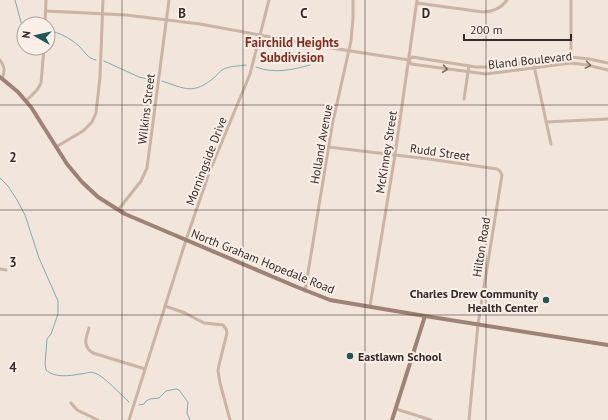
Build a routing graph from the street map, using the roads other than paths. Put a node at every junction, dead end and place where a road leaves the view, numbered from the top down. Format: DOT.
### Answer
graph roads {
  1 [pos="46,0"];
  2 [pos="104,0"];
  3 [pos="169,0"];
  4 [pos="270,0"];
  5 [pos="353,0"];
  6 [pos="507,0"];
  7 [pos="571,0"];
  8 [pos="417,2"];
  9 [pos="46,11"];
  10 [pos="103,14"];
  11 [pos="46,16"];
  12 [pos="167,20"];
  13 [pos="260,35"];
  14 [pos="348,51"];
  15 [pos="43,56"];
  16 [pos="571,57"];
  17 [pos="0,60"];
  18 [pos="409,60"];
  19 [pos="533,61"];
  20 [pos="608,63"];
  21 [pos="571,64"];
  22 [pos="469,66"];
  23 [pos="534,68"];
  24 [pos="608,70"];
  25 [pos="468,72"];
  26 [pos="1,78"];
  27 [pos="464,99"];
  28 [pos="26,101"];
  29 [pos="608,119"];
  30 [pos="546,122"];
  31 [pos="551,144"];
  32 [pos="56,147"];
  33 [pos="328,147"];
  34 [pos="395,155"];
  35 [pos="501,173"];
  36 [pos="118,210"];
  37 [pos="186,240"];
  38 [pos="0,269"];
  39 [pos="6,270"];
  40 [pos="305,291"];
  41 [pos="166,306"];
  42 [pos="370,306"];
  43 [pos="426,316"];
  44 [pos="478,324"];
  45 [pos="89,328"];
  46 [pos="608,345"];
  47 [pos="145,369"];
  48 [pos="71,403"];
  49 [pos="396,409"];
  50 [pos="98,420"];
  51 [pos="129,420"];
  52 [pos="230,420"];
  53 [pos="392,420"];
  54 [pos="431,420"];
  55 [pos="469,420"];
  1 -- 9 [label="street"];
  2 -- 10 [label="street"];
  3 -- 12 [label="street, Wilkins Street"];
  4 -- 13 [label="street, Morningside Drive"];
  5 -- 14 [label="street, Holland Avenue"];
  6 -- 8 [label="street"];
  7 -- 16 [label="street"];
  8 -- 18 [label="street, McKinney Street"];
  9 -- 10 [label="street, Bland Boulevard"];
  9 -- 11 [label="street"];
  10 -- 12 [label="street, Bland Boulevard"];
  10 -- 32 [label="street"];
  12 -- 13 [label="street, Bland Boulevard"];
  12 -- 36 [label="street, Wilkins Street"];
  13 -- 14 [label="street, Bland Boulevard"];
  13 -- 37 [label="street, Morningside Drive"];
  14 -- 18 [label="street, Bland Boulevard"];
  14 -- 33 [label="street, Holland Avenue"];
  15 -- 28 [label="street"];
  16 -- 19 [label="street, Bland Boulevard"];
  16 -- 20 [label="street, Bland Boulevard"];
  16 -- 21 [label="street"];
  17 -- 26 [label="street"];
  18 -- 22 [label="street, Bland Boulevard"];
  18 -- 25 [label="street, Bland Boulevard, one-way"];
  18 -- 34 [label="street, McKinney Street"];
  19 -- 22 [label="street, Bland Boulevard"];
  19 -- 23 [label="street"];
  21 -- 23 [label="street, Bland Boulevard"];
  21 -- 24 [label="street, Bland Boulevard, one-way"];
  22 -- 25 [label="street"];
  23 -- 25 [label="street, Bland Boulevard"];
  23 -- 30 [label="street"];
  25 -- 27 [label="street"];
  26 -- 28 [label="street, North Graham Hopedale Road"];
  28 -- 32 [label="street, North Graham Hopedale Road"];
  29 -- 30 [label="street"];
  30 -- 31 [label="street"];
  32 -- 36 [label="street, North Graham Hopedale Road"];
  33 -- 34 [label="street, Rudd Street"];
  33 -- 40 [label="street, Holland Avenue"];
  34 -- 35 [label="street, Rudd Street"];
  34 -- 42 [label="street, McKinney Street"];
  35 -- 44 [label="street, Hilton Road"];
  36 -- 37 [label="street, North Graham Hopedale Road"];
  37 -- 40 [label="street, North Graham Hopedale Road"];
  37 -- 41 [label="street, Morningside Drive"];
  38 -- 39 [label="street"];
  40 -- 42 [label="street, North Graham Hopedale Road"];
  41 -- 47 [label="street, Morningside Drive"];
  41 -- 52 [label="street"];
  42 -- 43 [label="street, North Graham Hopedale Road"];
  43 -- 44 [label="street, North Graham Hopedale Road"];
  43 -- 49 [label="street"];
  44 -- 46 [label="street, North Graham Hopedale Road"];
  44 -- 55 [label="street, Hilton Road"];
  45 -- 47 [label="street"];
  47 -- 51 [label="street, Morningside Drive"];
  48 -- 50 [label="street"];
  49 -- 53 [label="street"];
  49 -- 54 [label="street"];
}
